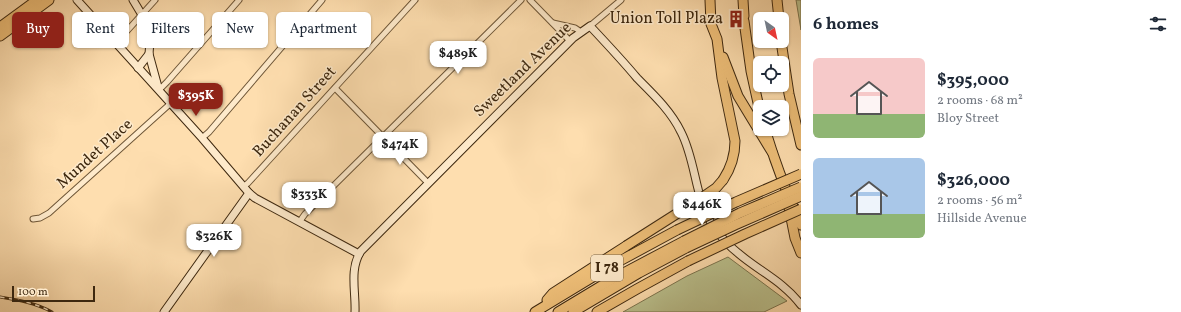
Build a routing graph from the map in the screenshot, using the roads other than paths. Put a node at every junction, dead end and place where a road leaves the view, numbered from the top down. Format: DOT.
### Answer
graph roads {
  1 [pos="133,0"];
  2 [pos="155,0"];
  3 [pos="239,0"];
  4 [pos="322,0"];
  5 [pos="415,0"];
  6 [pos="521,0"];
  7 [pos="530,0"];
  8 [pos="621,0"];
  9 [pos="710,0"];
  10 [pos="716,0"];
  11 [pos="743,0"];
  12 [pos="777,0"];
  13 [pos="46,1"];
  14 [pos="79,1"];
  15 [pos="89,12"];
  16 [pos="140,12"];
  17 [pos="145,12"];
  18 [pos="778,12"];
  19 [pos="137,20"];
  20 [pos="551,21"];
  21 [pos="590,26"];
  22 [pos="0,27"];
  23 [pos="129,29"];
  24 [pos="582,32"];
  25 [pos="0,36"];
  26 [pos="570,41"];
  27 [pos="718,43"];
  28 [pos="120,48"];
  29 [pos="150,48"];
  30 [pos="782,48"];
  31 [pos="150,54"];
  32 [pos="138,68"];
  33 [pos="335,88"];
  34 [pos="159,90"];
  35 [pos="757,100"];
  36 [pos="171,103"];
  37 [pos="767,136"];
  38 [pos="383,137"];
  39 [pos="202,138"];
  40 [pos="801,145"];
  41 [pos="772,152"];
  42 [pos="801,170"];
  43 [pos="801,174"];
  44 [pos="428,183"];
  45 [pos="771,186"];
  46 [pos="243,187"];
  47 [pos="801,187"];
  48 [pos="785,189"];
  49 [pos="249,193"];
  50 [pos="801,196"];
  51 [pos="801,209"];
  52 [pos="33,219"];
  53 [pos="300,222"];
  54 [pos="801,225"];
  55 [pos="685,245"];
  56 [pos="801,253"];
  57 [pos="359,254"];
  58 [pos="801,305"];
  59 [pos="536,311"];
  60 [pos="164,312"];
  61 [pos="355,312"];
  62 [pos="558,312"];
  63 [pos="573,312"];
  64 [pos="597,312"];
  1 -- 16 [label="street"];
  2 -- 17 [label="street"];
  3 -- 34 [label="street"];
  4 -- 39 [label="street"];
  5 -- 33 [label="street, Buchanan Street"];
  6 -- 38 [label="street"];
  7 -- 20 [label="street"];
  8 -- 21 [label="street"];
  9 -- 27 [label="highway"];
  10 -- 27 [label="highway"];
  11 -- 35 [label="highway"];
  12 -- 18 [label="highway"];
  13 -- 22 [label="highway"];
  13 -- 25 [label="highway"];
  14 -- 15 [label="street"];
  19 -- 23 [label="street"];
  20 -- 24 [label="street"];
  20 -- 26 [label="street"];
  21 -- 24 [label="street, Sweetland Avenue"];
  21 -- 58 [label="street"];
  24 -- 26 [label="street, Sweetland Avenue"];
  26 -- 44 [label="street, Sweetland Avenue"];
  27 -- 41 [label="highway"];
  27 -- 59 [label="highway, bridge"];
  28 -- 32 [label="street"];
  29 -- 31 [label="street"];
  30 -- 40 [label="highway"];
  31 -- 32 [label="street"];
  31 -- 34 [label="street"];
  32 -- 34 [label="street"];
  33 -- 38 [label="street"];
  33 -- 46 [label="street, Buchanan Street"];
  34 -- 36 [label="street"];
  36 -- 39 [label="street"];
  36 -- 52 [label="street, Mundet Place"];
  37 -- 41 [label="highway"];
  38 -- 44 [label="street"];
  38 -- 53 [label="street"];
  39 -- 46 [label="street"];
  41 -- 48 [label="highway"];
  42 -- 45 [label="highway, bridge"];
  43 -- 45 [label="highway, I 78, bridge"];
  44 -- 57 [label="street, Sweetland Avenue"];
  45 -- 59 [label="highway, I 78, bridge"];
  46 -- 49 [label="street"];
  47 -- 55 [label="highway, I 78, bridge"];
  48 -- 54 [label="highway"];
  48 -- 56 [label="highway"];
  49 -- 53 [label="street"];
  49 -- 60 [label="street"];
  50 -- 55 [label="highway, I 78, bridge"];
  51 -- 64 [label="highway, I 78, bridge"];
  53 -- 57 [label="street"];
  55 -- 62 [label="highway, I 78"];
  55 -- 63 [label="highway, I 78"];
  57 -- 61 [label="street"];
}
